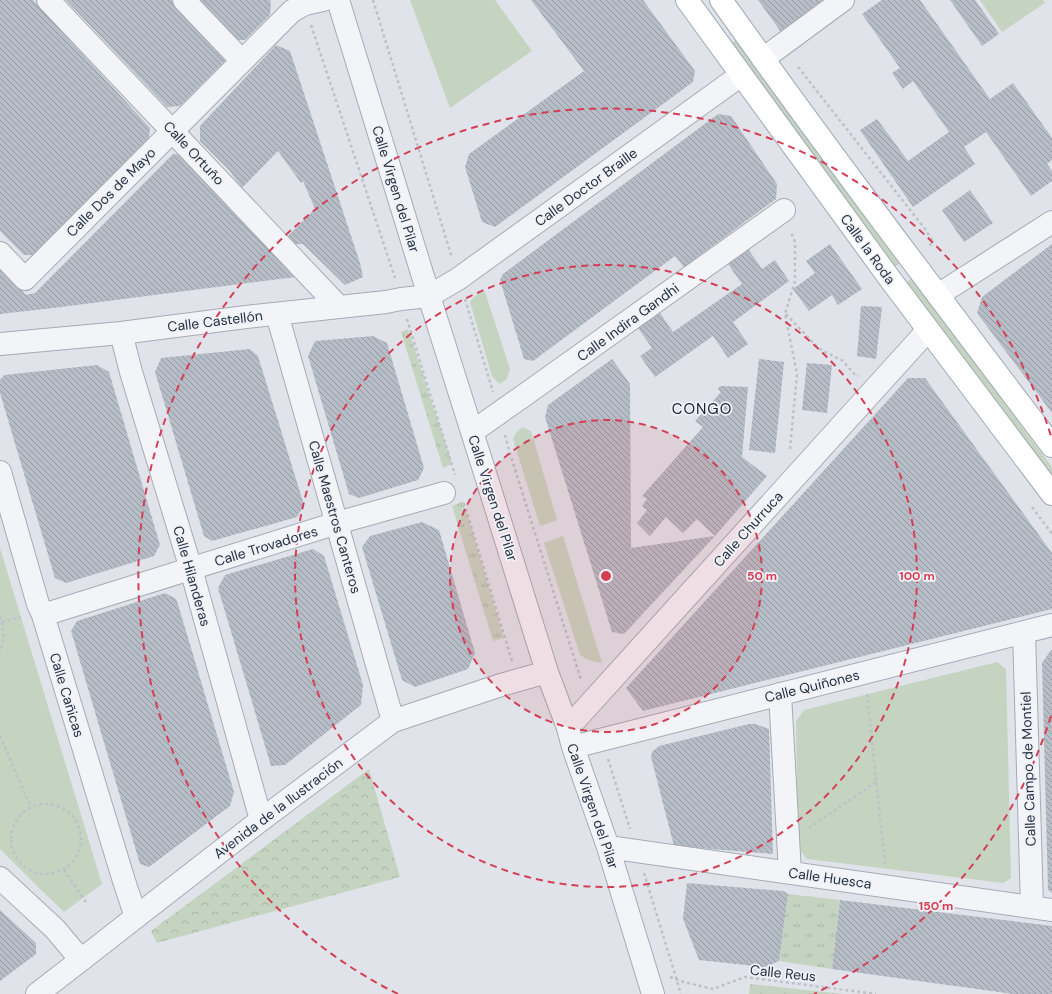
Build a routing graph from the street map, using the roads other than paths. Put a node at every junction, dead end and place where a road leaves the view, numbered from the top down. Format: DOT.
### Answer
graph roads {
  1 [pos="48,0"];
  2 [pos="184,0"];
  3 [pos="338,0"];
  4 [pos="687,0"];
  5 [pos="721,0"];
  6 [pos="843,0"];
  7 [pos="314,2"];
  8 [pos="763,59"];
  9 [pos="242,61"];
  10 [pos="741,74"];
  11 [pos="172,130"];
  12 [pos="784,210"];
  13 [pos="1052,222"];
  14 [pos="0,253"];
  15 [pos="938,295"];
  16 [pos="429,296"];
  17 [pos="339,307"];
  18 [pos="277,314"];
  19 [pos="928,330"];
  20 [pos="121,333"];
  21 [pos="0,344"];
  22 [pos="472,432"];
  23 [pos="1052,446"];
  24 [pos="0,472"];
  25 [pos="454,489"];
  26 [pos="1052,494"];
  27 [pos="337,523"];
  28 [pos="191,569"];
  29 [pos="34,615"];
  30 [pos="1052,625"];
  31 [pos="1024,632"];
  32 [pos="547,672"];
  33 [pos="780,694"];
  34 [pos="393,721"];
  35 [pos="570,737"];
  36 [pos="261,820"];
  37 [pos="608,847"];
  38 [pos="790,873"];
  39 [pos="0,878"];
  40 [pos="1042,909"];
  41 [pos="136,917"];
  42 [pos="81,960"];
  43 [pos="36,994"];
  44 [pos="653,994"];
  1 -- 11 [label="street, Calle Ortuño"];
  2 -- 9 [label="street"];
  3 -- 16 [label="street, Calle Virgen del Pilar"];
  4 -- 10 [label="main road, Calle la Roda"];
  5 -- 8 [label="main road, Calle la Roda"];
  6 -- 8 [label="street"];
  7 -- 9 [label="street, Calle Dos de Mayo"];
  8 -- 15 [label="main road, Calle la Roda"];
  9 -- 11 [label="street, Calle Dos de Mayo"];
  10 -- 16 [label="street, Calle Doctor Braille"];
  10 -- 19 [label="main road, Calle la Roda"];
  11 -- 14 [label="street, Calle Dos de Mayo"];
  11 -- 17 [label="street, Calle Ortuño"];
  12 -- 22 [label="street, Calle Indira Gandhi"];
  13 -- 15 [label="street"];
  15 -- 23 [label="main road, Calle la Roda"];
  16 -- 17 [label="street, Calle Castellón"];
  16 -- 22 [label="street, Calle Virgen del Pilar"];
  17 -- 18 [label="street, Calle Castellón"];
  18 -- 20 [label="street, Calle Castellón"];
  18 -- 27 [label="street, Calle Maestros Canteros"];
  19 -- 26 [label="main road, Calle la Roda"];
  19 -- 35 [label="street, Calle Churruca"];
  20 -- 21 [label="street, Calle Castellón"];
  20 -- 28 [label="street, Calle Hilanderas"];
  22 -- 32 [label="street, Calle Virgen del Pilar"];
  24 -- 29 [label="street, Calle Cañicas"];
  25 -- 27 [label="street, Calle Trovadores"];
  27 -- 28 [label="street, Calle Trovadores"];
  27 -- 34 [label="street, Calle Maestros Canteros"];
  28 -- 29 [label="street, Calle Trovadores"];
  28 -- 36 [label="street, Calle Hilanderas"];
  29 -- 41 [label="street, Calle Cañicas"];
  30 -- 31 [label="street, Calle Quiñones"];
  31 -- 33 [label="street, Calle Quiñones"];
  31 -- 40 [label="street, Calle Campo de Montiel"];
  32 -- 34 [label="street, Avenida de la Ilustración"];
  32 -- 35 [label="street, Calle Virgen del Pilar"];
  33 -- 35 [label="street, Calle Quiñones"];
  33 -- 38 [label="street"];
  34 -- 36 [label="street, Avenida de la Ilustración"];
  35 -- 37 [label="street, Calle Virgen del Pilar"];
  36 -- 41 [label="street, Avenida de la Ilustración"];
  37 -- 38 [label="street, Calle Huesca"];
  37 -- 44 [label="street, Calle Virgen del Pilar"];
  38 -- 40 [label="street, Calle Huesca"];
  39 -- 42 [label="street"];
  41 -- 42 [label="street, Avenida de la Ilustración"];
  42 -- 43 [label="street, Avenida de la Ilustración"];
}
